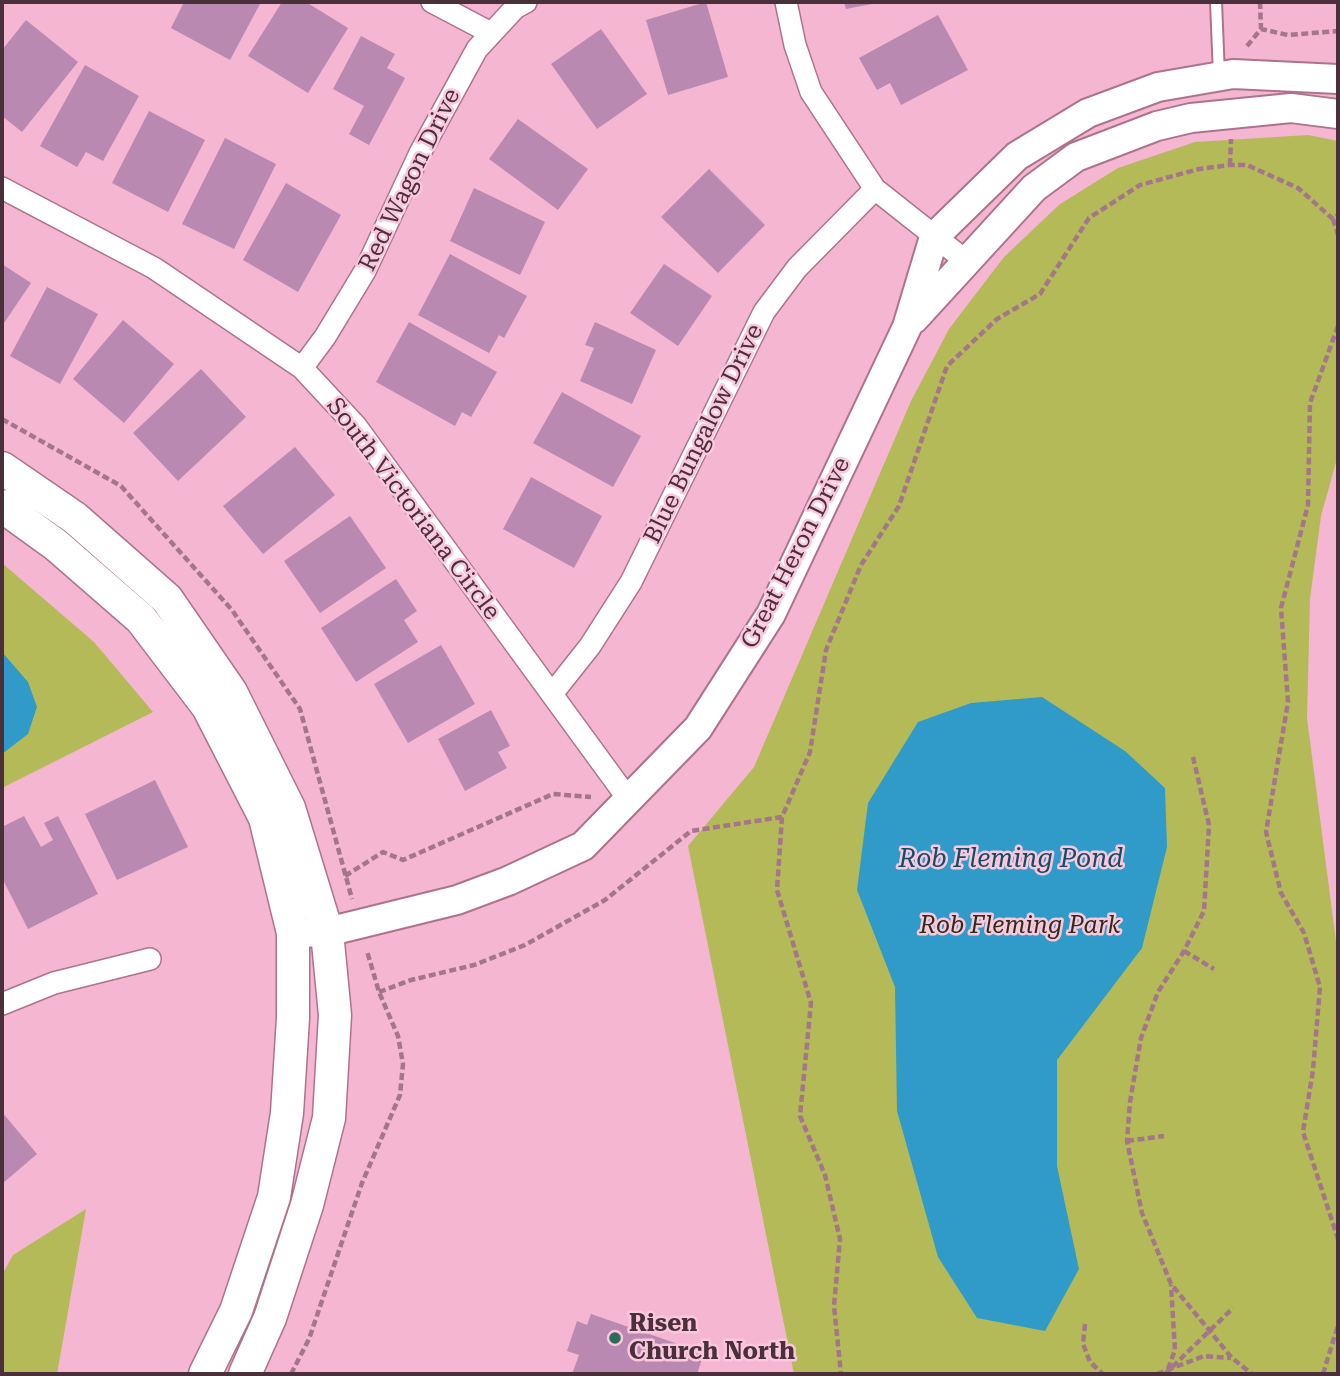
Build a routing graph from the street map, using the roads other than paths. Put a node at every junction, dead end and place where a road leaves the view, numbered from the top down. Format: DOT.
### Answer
graph roads {
  1 [pos="432,2"];
  2 [pos="526,2"];
  3 [pos="786,2"];
  4 [pos="1216,2"];
  5 [pos="491,33"];
  6 [pos="1219,75"];
  7 [pos="1338,79"];
  8 [pos="1338,114"];
  9 [pos="1076,157"];
  10 [pos="2,188"];
  11 [pos="875,190"];
  12 [pos="934,237"];
  13 [pos="966,261"];
  14 [pos="907,327"];
  15 [pos="302,368"];
  16 [pos="2,468"];
  17 [pos="2,506"];
  18 [pos="552,694"];
  19 [pos="629,800"];
  20 [pos="327,932"];
  21 [pos="293,933"];
  22 [pos="150,959"];
  23 [pos="2,1004"];
  24 [pos="205,1374"];
  25 [pos="245,1374"];
  1 -- 5 [label="street"];
  2 -- 5 [label="street, Red Wagon Drive"];
  3 -- 11 [label="street"];
  4 -- 6 [label="lane"];
  5 -- 15 [label="street, Red Wagon Drive"];
  6 -- 7 [label="street, Great Heron Drive"];
  6 -- 9 [label="street"];
  6 -- 12 [label="street, Great Heron Drive"];
  8 -- 9 [label="street, Great Heron Drive"];
  9 -- 13 [label="street, Great Heron Drive"];
  10 -- 15 [label="street, South Victoriana Circle"];
  11 -- 12 [label="street"];
  11 -- 18 [label="street, Blue Bungalow Drive"];
  12 -- 13 [label="street"];
  12 -- 14 [label="street, Great Heron Drive"];
  13 -- 14 [label="street, Great Heron Drive"];
  14 -- 19 [label="street, Great Heron Drive"];
  15 -- 18 [label="street, South Victoriana Circle"];
  16 -- 20 [label="main road"];
  17 -- 21 [label="main road"];
  18 -- 19 [label="street, South Victoriana Circle"];
  19 -- 20 [label="street, Great Heron Drive"];
  20 -- 21 [label="street, Great Heron Drive"];
  20 -- 25 [label="main road"];
  21 -- 24 [label="main road"];
  22 -- 23 [label="street"];
}
